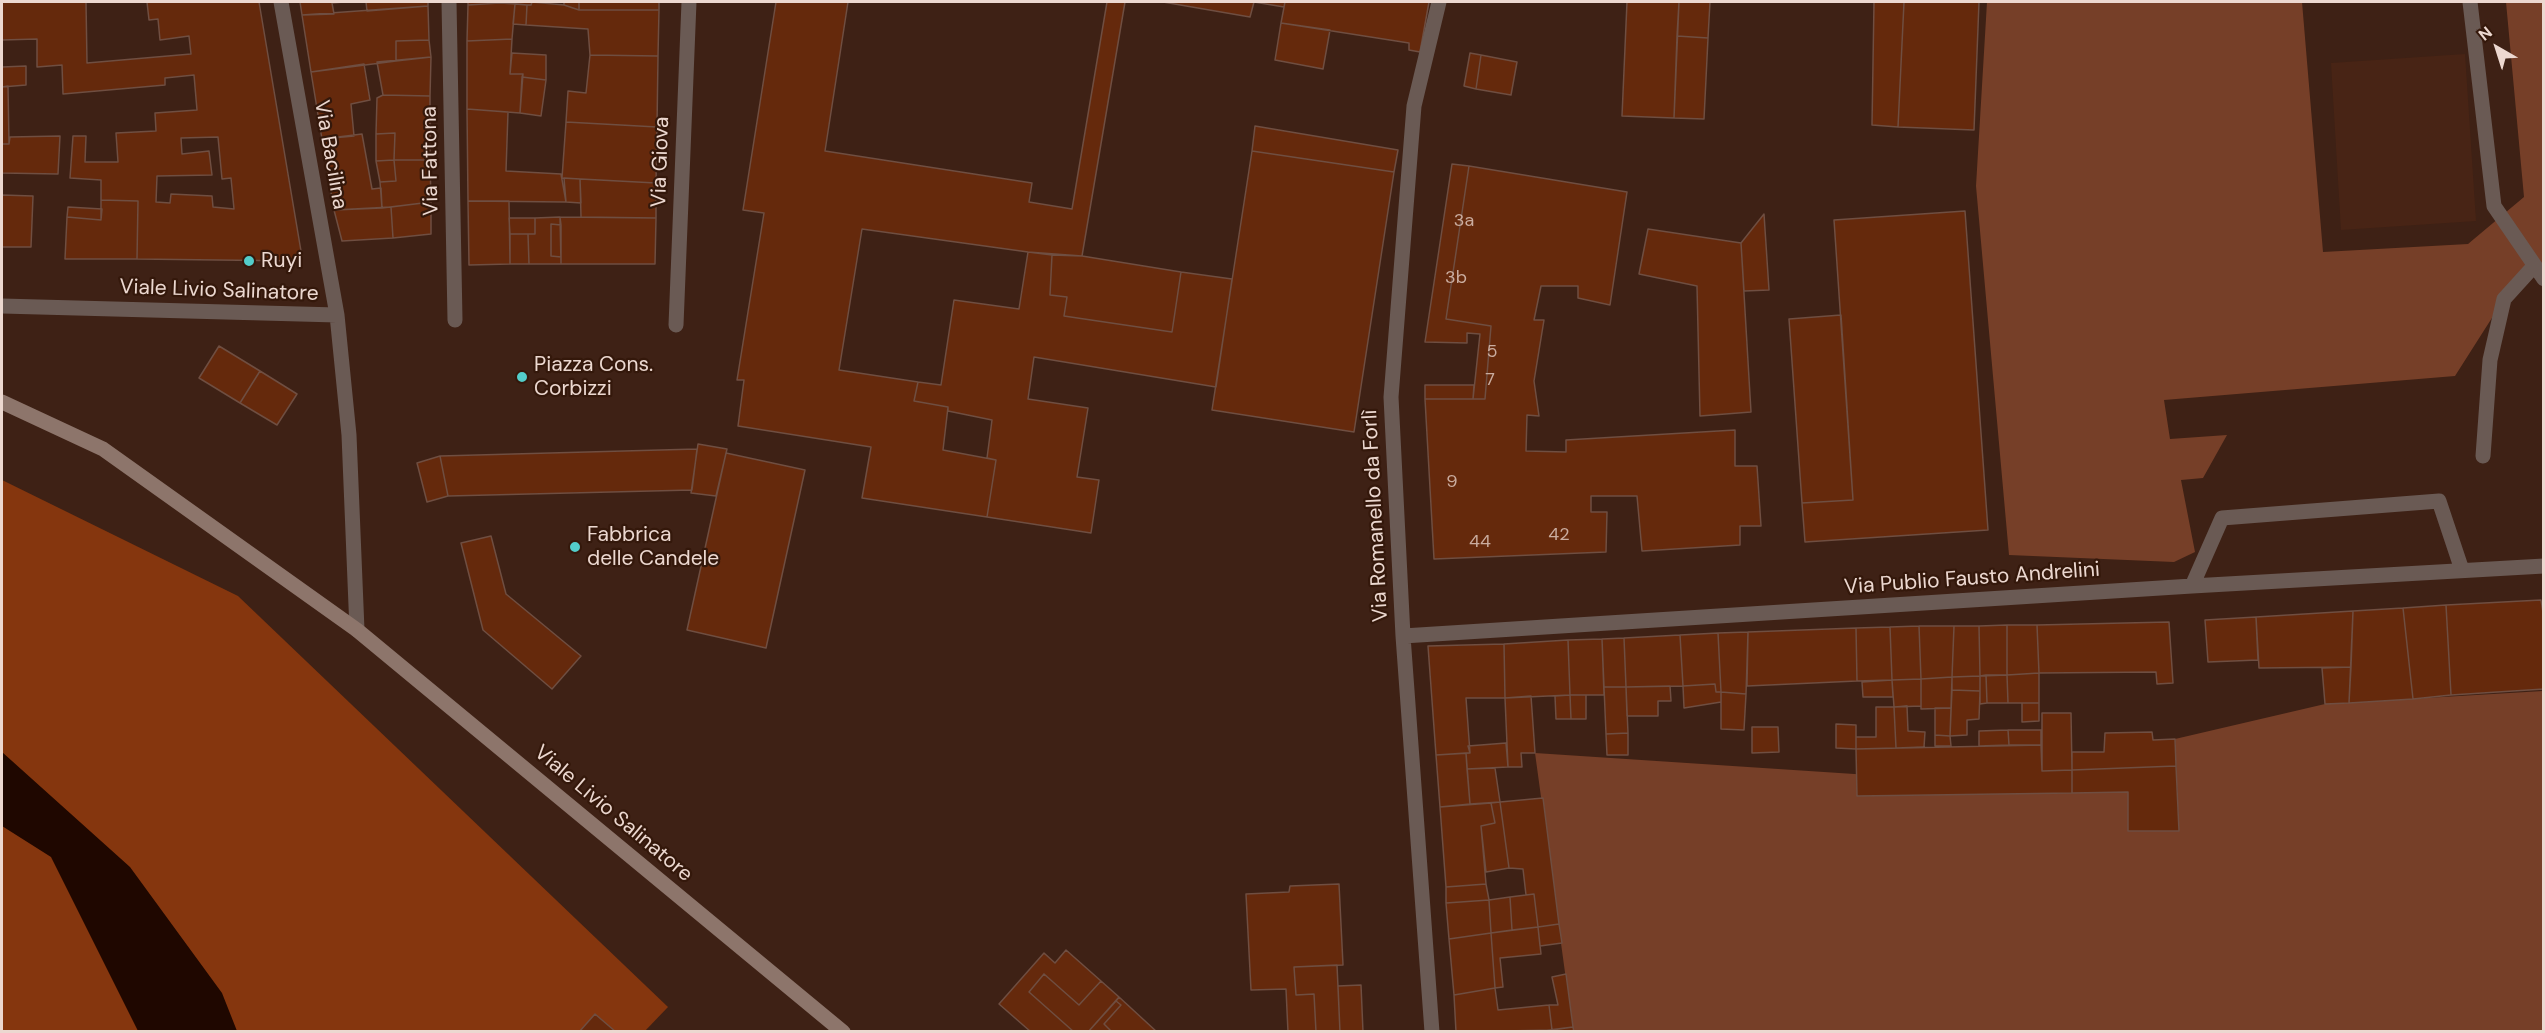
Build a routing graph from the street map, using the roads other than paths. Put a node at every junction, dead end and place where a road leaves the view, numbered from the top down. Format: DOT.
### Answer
graph roads {
  1 [pos="281,2"];
  2 [pos="449,2"];
  3 [pos="689,2"];
  4 [pos="1439,2"];
  5 [pos="2470,2"];
  6 [pos="2534,266"];
  7 [pos="2544,279"];
  8 [pos="2,306"];
  9 [pos="337,315"];
  10 [pos="455,320"];
  11 [pos="676,325"];
  12 [pos="2,402"];
  13 [pos="2483,456"];
  14 [pos="2544,566"];
  15 [pos="2462,570"];
  16 [pos="2192,586"];
  17 [pos="357,630"];
  18 [pos="1403,636"];
  19 [pos="843,1032"];
  20 [pos="1432,1032"];
  1 -- 9 [label="street, Via Bacilina"];
  2 -- 10 [label="street, Via Fattona"];
  3 -- 11 [label="street, Via Giova"];
  4 -- 18 [label="street, Via Romanello da Forlì"];
  5 -- 6 [label="street"];
  6 -- 7 [label="street"];
  6 -- 13 [label="street"];
  8 -- 9 [label="street, Viale Livio Salinatore"];
  9 -- 17 [label="street, Viale Livio Salinatore"];
  12 -- 17 [label="main road, Viale Livio Salinatore"];
  14 -- 15 [label="street, Via Publio Fausto Andrelini"];
  15 -- 16 [label="street, Via Publio Fausto Andrelini"];
  15 -- 16 [label="street"];
  16 -- 18 [label="street, Via Publio Fausto Andrelini"];
  17 -- 19 [label="main road, Viale Livio Salinatore"];
  18 -- 20 [label="street, Via Romanello da Forlì"];
}
